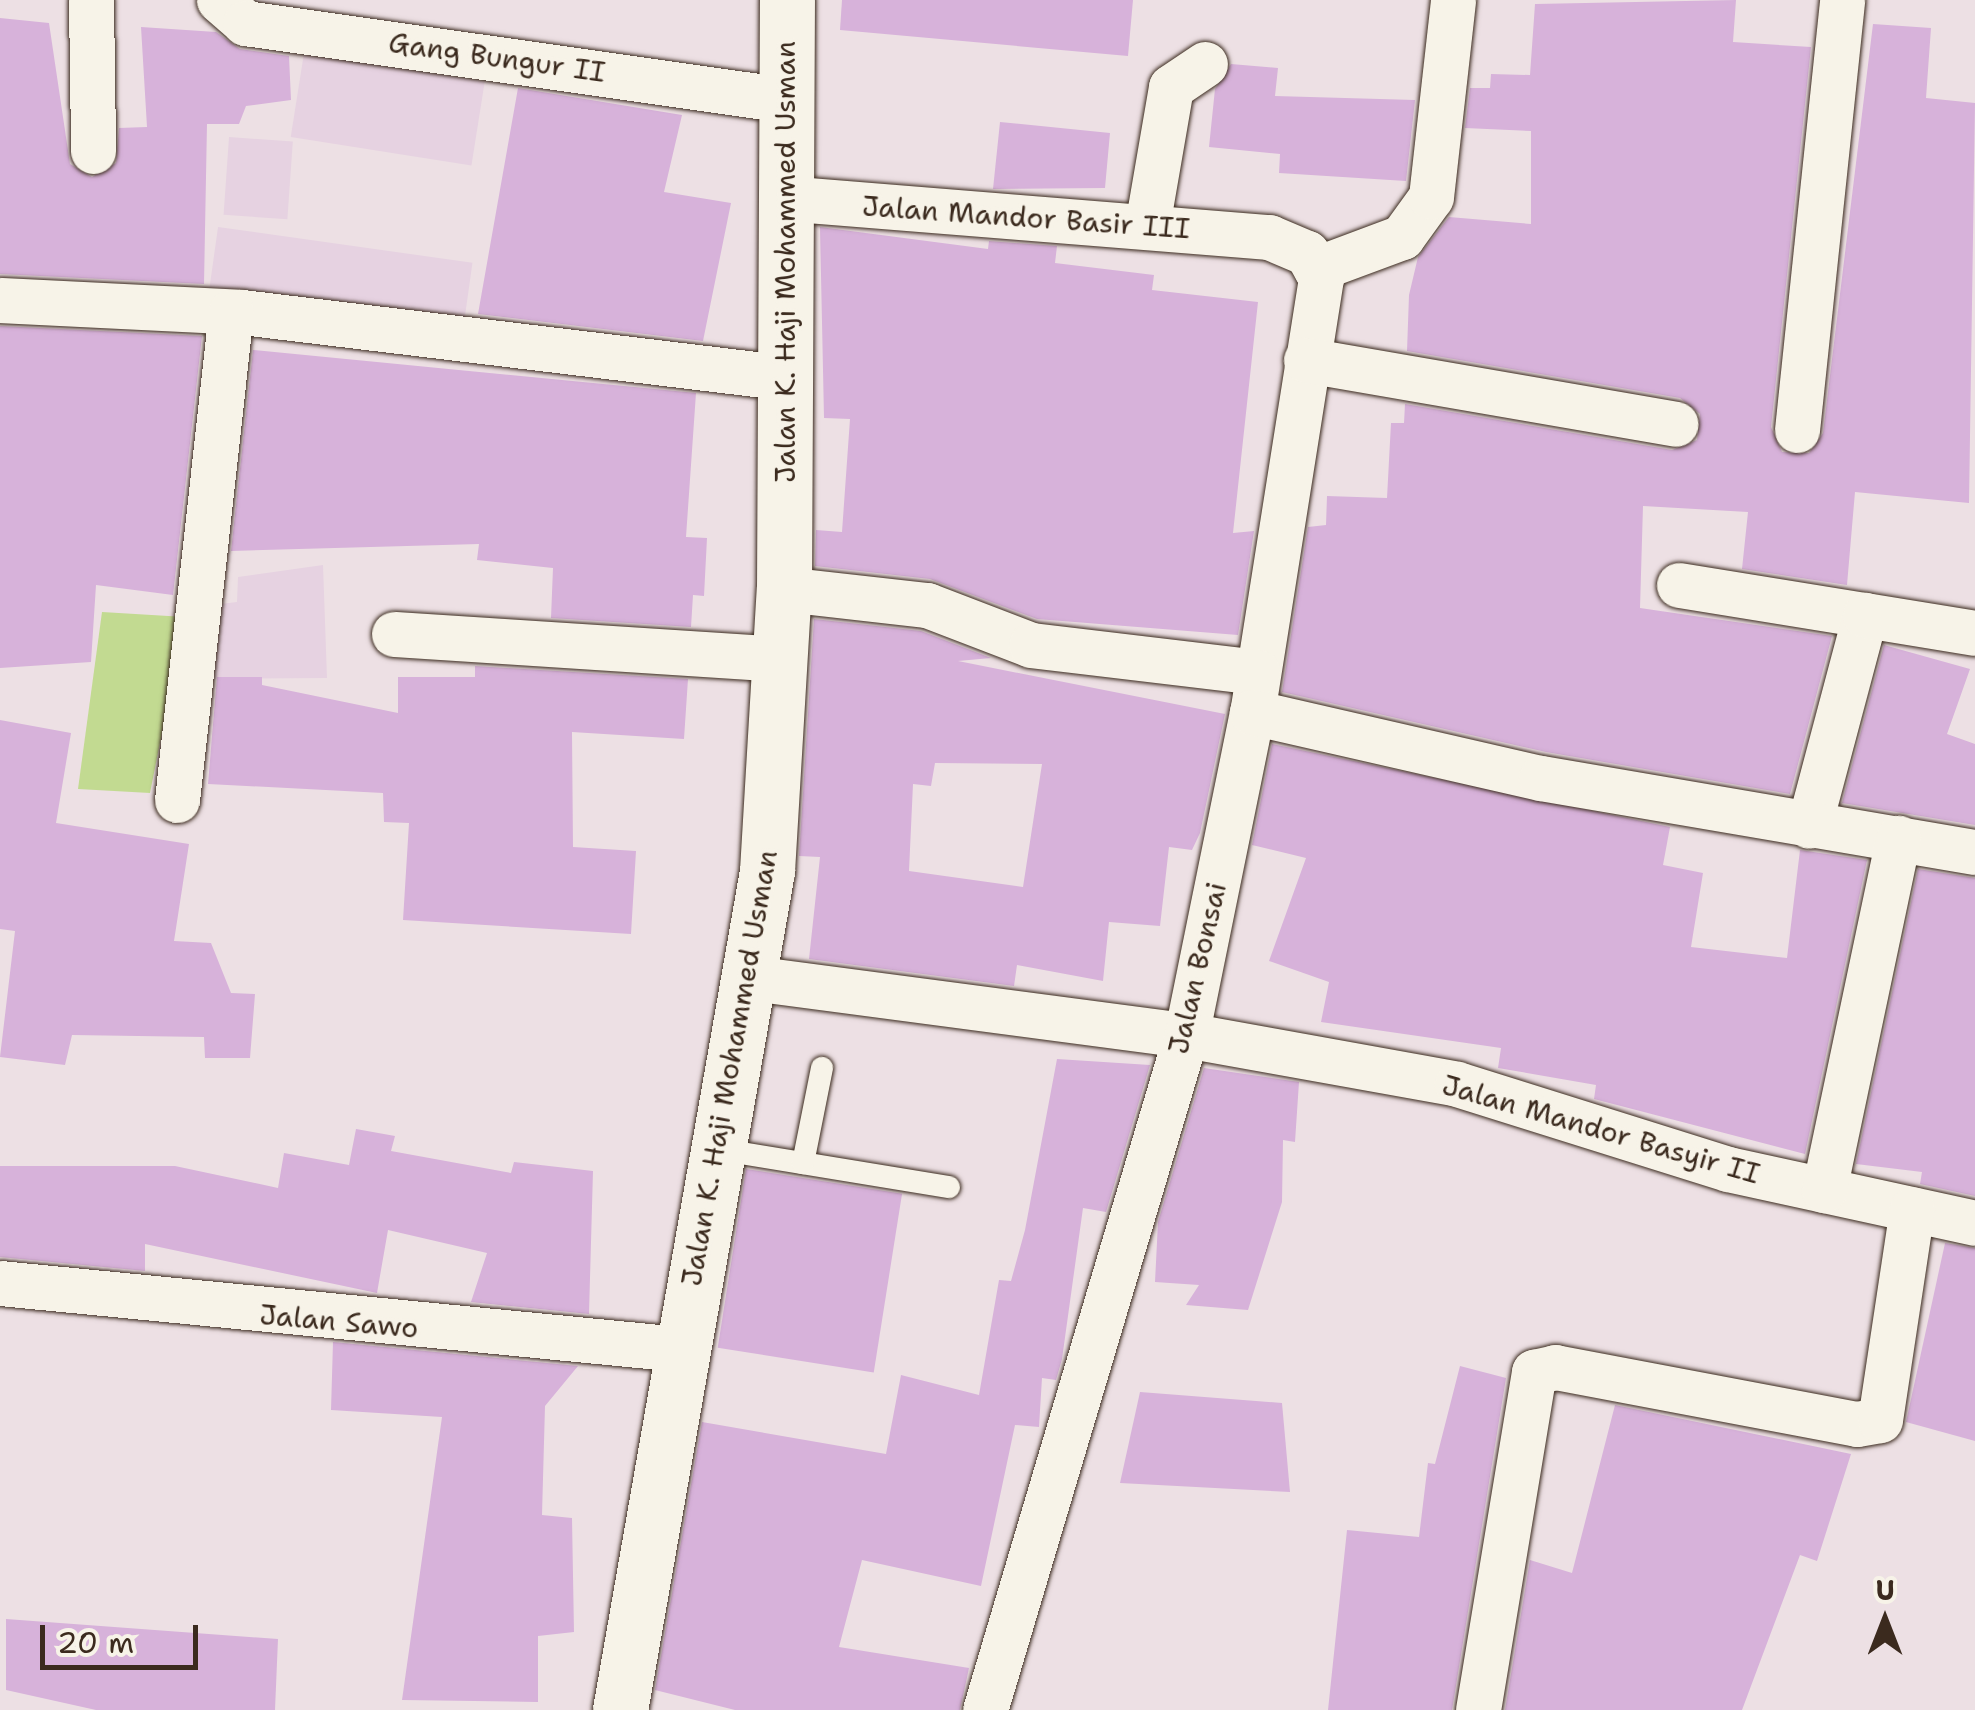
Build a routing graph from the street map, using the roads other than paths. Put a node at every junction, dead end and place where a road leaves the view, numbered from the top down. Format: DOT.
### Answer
graph roads {
  1 [pos="91,0"];
  2 [pos="218,0"];
  3 [pos="787,0"];
  4 [pos="1453,0"];
  5 [pos="1842,0"];
  6 [pos="1206,64"];
  7 [pos="786,100"];
  8 [pos="93,150"];
  9 [pos="783,198"];
  10 [pos="1147,226"];
  11 [pos="1316,269"];
  12 [pos="0,300"];
  13 [pos="231,312"];
  14 [pos="1306,360"];
  15 [pos="780,377"];
  16 [pos="1676,424"];
  17 [pos="1797,430"];
  18 [pos="1679,585"];
  19 [pos="784,588"];
  20 [pos="1865,616"];
  21 [pos="1975,633"];
  22 [pos="394,634"];
  23 [pos="782,658"];
  24 [pos="1255,692"];
  25 [pos="177,800"];
  26 [pos="1809,826"];
  27 [pos="1898,838"];
  28 [pos="1975,852"];
  29 [pos="751,978"];
  30 [pos="1186,1035"];
  31 [pos="822,1068"];
  32 [pos="716,1148"];
  33 [pos="804,1163"];
  34 [pos="949,1188"];
  35 [pos="1824,1190"];
  36 [pos="1912,1209"];
  37 [pos="1975,1223"];
  38 [pos="0,1284"];
  39 [pos="679,1349"];
  40 [pos="620,1710"];
  41 [pos="985,1710"];
  42 [pos="1478,1710"];
  1 -- 8 [label="street"];
  2 -- 7 [label="street, Gang Bungur II"];
  3 -- 7 [label="street, Jalan K. Haji Mohammed Usman"];
  4 -- 11 [label="street"];
  5 -- 17 [label="street"];
  6 -- 10 [label="street"];
  7 -- 9 [label="street, Jalan K. Haji Mohammed Usman"];
  9 -- 10 [label="street, Jalan Mandor Basir III"];
  9 -- 15 [label="street, Jalan K. Haji Mohammed Usman"];
  10 -- 11 [label="street, Jalan Mandor Basir III"];
  11 -- 14 [label="street, Jalan Bonsai"];
  12 -- 13 [label="street"];
  13 -- 15 [label="street"];
  13 -- 25 [label="street"];
  14 -- 16 [label="street"];
  14 -- 24 [label="street, Jalan Bonsai"];
  15 -- 19 [label="street, Jalan K. Haji Mohammed Usman"];
  18 -- 20 [label="street"];
  19 -- 23 [label="street, Jalan K. Haji Mohammed Usman"];
  19 -- 24 [label="street"];
  20 -- 21 [label="street"];
  20 -- 26 [label="street"];
  22 -- 23 [label="street"];
  23 -- 29 [label="street, Jalan K. Haji Mohammed Usman"];
  24 -- 26 [label="street"];
  24 -- 30 [label="street, Jalan Bonsai"];
  26 -- 27 [label="street"];
  27 -- 28 [label="street"];
  27 -- 35 [label="street"];
  29 -- 30 [label="street, Jalan Mandor Basyir II"];
  29 -- 32 [label="street, Jalan K. Haji Mohammed Usman"];
  30 -- 35 [label="street, Jalan Mandor Basyir II"];
  30 -- 41 [label="street, Jalan Bonsai"];
  31 -- 33 [label="lane"];
  32 -- 33 [label="lane"];
  32 -- 39 [label="street, Jalan K. Haji Mohammed Usman"];
  33 -- 34 [label="lane"];
  35 -- 36 [label="street, Jalan Mandor Basyir II"];
  36 -- 37 [label="street, Jalan Mandor Basyir II"];
  36 -- 42 [label="street"];
  38 -- 39 [label="street, Jalan Sawo"];
  39 -- 40 [label="street, Jalan K. Haji Mohammed Usman"];
}
